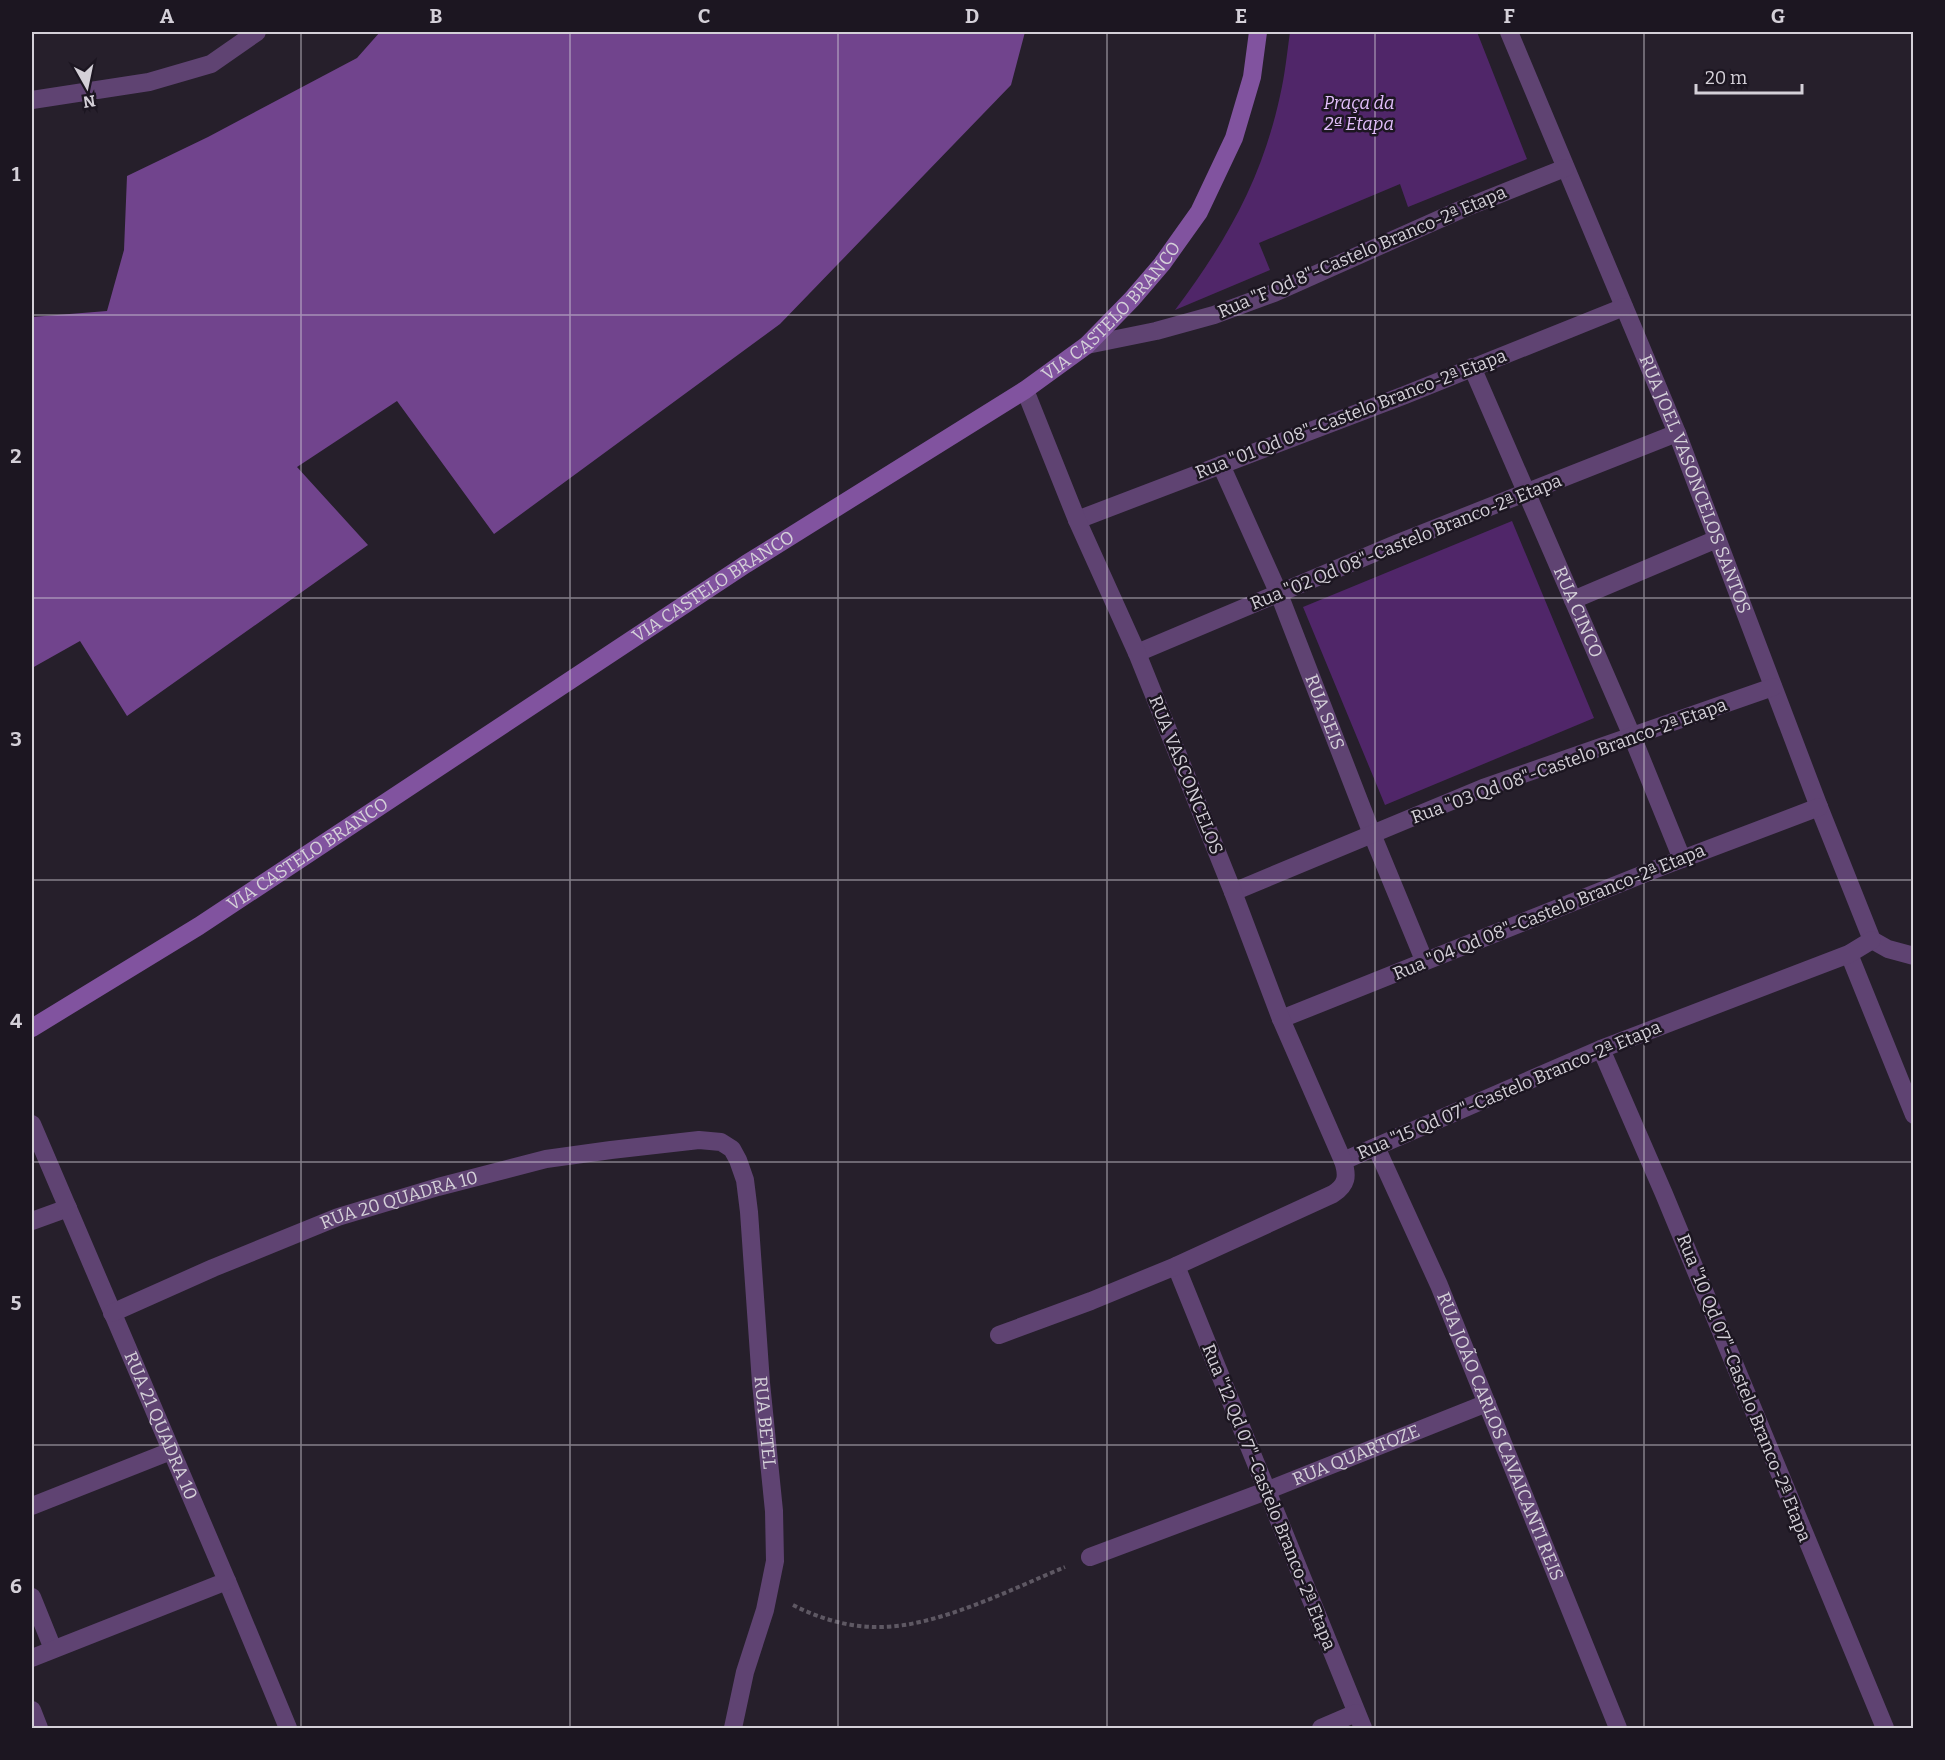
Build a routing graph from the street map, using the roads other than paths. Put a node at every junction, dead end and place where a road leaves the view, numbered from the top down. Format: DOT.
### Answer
graph roads {
  1 [pos="257,32"];
  2 [pos="1258,32"];
  3 [pos="1509,32"];
  4 [pos="32,100"];
  5 [pos="1565,168"];
  6 [pos="1624,307"];
  7 [pos="1087,345"];
  8 [pos="1472,368"];
  9 [pos="1025,390"];
  10 [pos="1677,433"];
  11 [pos="1221,465"];
  12 [pos="1526,492"];
  13 [pos="1077,520"];
  14 [pos="1717,539"];
  15 [pos="1279,594"];
  16 [pos="1573,600"];
  17 [pos="1137,653"];
  18 [pos="1773,687"];
  19 [pos="1632,736"];
  20 [pos="1819,807"];
  21 [pos="1372,834"];
  22 [pos="1682,859"];
  23 [pos="1233,892"];
  24 [pos="1872,940"];
  25 [pos="1849,954"];
  26 [pos="1914,956"];
  27 [pos="1424,960"];
  28 [pos="1281,1019"];
  29 [pos="32,1028"];
  30 [pos="1601,1049"];
  31 [pos="1914,1115"];
  32 [pos="32,1124"];
  33 [pos="699,1140"];
  34 [pos="1376,1147"];
  35 [pos="1343,1161"];
  36 [pos="68,1208"];
  37 [pos="32,1221"];
  38 [pos="1176,1266"];
  39 [pos="112,1312"];
  40 [pos="999,1335"];
  41 [pos="1487,1403"];
  42 [pos="171,1451"];
  43 [pos="1266,1491"];
  44 [pos="32,1506"];
  45 [pos="1090,1557"];
  46 [pos="227,1581"];
  47 [pos="32,1597"];
  48 [pos="53,1649"];
  49 [pos="32,1658"];
  50 [pos="32,1710"];
  51 [pos="1360,1721"];
  52 [pos="39,1728"];
  53 [pos="288,1728"];
  54 [pos="733,1728"];
  55 [pos="1321,1728"];
  56 [pos="1618,1728"];
  57 [pos="1885,1728"];
  1 -- 4 [label="street"];
  2 -- 7 [label="main road, VIA CASTELO BRANCO"];
  3 -- 5 [label="street, RUA JOEL VASONCELOS SANTOS"];
  5 -- 6 [label="street, RUA JOEL VASONCELOS SANTOS"];
  5 -- 7 [label="street, Rua \"F Qd 8\"-Castelo Branco-2ª Etapa"];
  6 -- 8 [label="street, Rua \"01 Qd 08\"-Castelo Branco-2ª Etapa"];
  6 -- 10 [label="street, RUA JOEL VASONCELOS SANTOS"];
  7 -- 9 [label="main road, VIA CASTELO BRANCO"];
  8 -- 11 [label="street, Rua \"01 Qd 08\"-Castelo Branco-2ª Etapa"];
  8 -- 12 [label="street, RUA CINCO"];
  9 -- 13 [label="street, RUA VASCONCELOS"];
  9 -- 29 [label="main road, VIA CASTELO BRANCO"];
  10 -- 12 [label="street, Rua \"02 Qd 08\"-Castelo Branco-2ª Etapa"];
  10 -- 14 [label="street, RUA JOEL VASONCELOS SANTOS"];
  11 -- 13 [label="street, Rua \"01 Qd 08\"-Castelo Branco-2ª Etapa"];
  11 -- 15 [label="street, RUA SEIS"];
  12 -- 15 [label="street, Rua \"02 Qd 08\"-Castelo Branco-2ª Etapa"];
  12 -- 16 [label="street, RUA CINCO"];
  13 -- 17 [label="street, RUA VASCONCELOS"];
  14 -- 16 [label="street"];
  14 -- 18 [label="street, RUA JOEL VASONCELOS SANTOS"];
  15 -- 17 [label="street, Rua \"02 Qd 08\"-Castelo Branco-2ª Etapa"];
  15 -- 21 [label="street, RUA SEIS"];
  16 -- 19 [label="street, RUA CINCO"];
  17 -- 23 [label="street, RUA VASCONCELOS"];
  18 -- 19 [label="street, Rua \"03 Qd 08\"-Castelo Branco-2ª Etapa"];
  18 -- 20 [label="street, RUA JOEL VASONCELOS SANTOS"];
  19 -- 21 [label="street, Rua \"03 Qd 08\"-Castelo Branco-2ª Etapa"];
  19 -- 22 [label="street, RUA CINCO"];
  20 -- 22 [label="street, Rua \"04 Qd 08\"-Castelo Branco-2ª Etapa"];
  20 -- 24 [label="street, RUA JOEL VASONCELOS SANTOS"];
  21 -- 23 [label="street, Rua \"03 Qd 08\"-Castelo Branco-2ª Etapa"];
  21 -- 27 [label="street, RUA SEIS"];
  22 -- 27 [label="street, Rua \"04 Qd 08\"-Castelo Branco-2ª Etapa"];
  23 -- 28 [label="street, RUA VASCONCELOS"];
  24 -- 25 [label="street, Rua \"15 Qd 07\"-Castelo Branco-2ª Etapa"];
  24 -- 26 [label="street"];
  25 -- 30 [label="street, Rua \"15 Qd 07\"-Castelo Branco-2ª Etapa"];
  25 -- 31 [label="street"];
  27 -- 28 [label="street, Rua \"04 Qd 08\"-Castelo Branco-2ª Etapa"];
  28 -- 35 [label="street, RUA VASCONCELOS"];
  30 -- 34 [label="street, Rua \"15 Qd 07\"-Castelo Branco-2ª Etapa"];
  30 -- 57 [label="street, Rua \"10 Qd 07\"-Castelo Branco-2ª Etapa"];
  32 -- 36 [label="street, RUA 21 QUADRA 10"];
  33 -- 39 [label="street, RUA 20 QUADRA 10"];
  33 -- 54 [label="street, RUA BETEL"];
  34 -- 35 [label="street, Rua \"15 Qd 07\"-Castelo Branco-2ª Etapa"];
  34 -- 41 [label="street, RUA JOÃO CARLOS CAVAICANTI REIS"];
  35 -- 38 [label="street, Rua \"15 Qd 07\"-Castelo Branco-2ª Etapa"];
  36 -- 37 [label="street"];
  36 -- 39 [label="street, RUA 21 QUADRA 10"];
  38 -- 40 [label="street, Rua \"15 Qd 07\"-Castelo Branco-2ª Etapa"];
  38 -- 43 [label="street, Rua \"12 Qd 07\"-Castelo Branco-2ª Etapa"];
  39 -- 42 [label="street, RUA 21 QUADRA 10"];
  41 -- 43 [label="street, RUA QUARTOZE"];
  41 -- 56 [label="street, RUA JOÃO CARLOS CAVAICANTI REIS"];
  42 -- 44 [label="street"];
  42 -- 46 [label="street, RUA 21 QUADRA 10"];
  43 -- 45 [label="street, RUA QUARTOZE"];
  43 -- 51 [label="street, Rua \"12 Qd 07\"-Castelo Branco-2ª Etapa"];
  46 -- 48 [label="street"];
  46 -- 53 [label="street, RUA 21 QUADRA 10"];
  47 -- 48 [label="street"];
  48 -- 49 [label="street"];
  50 -- 52 [label="street"];
  51 -- 55 [label="street"];
}
